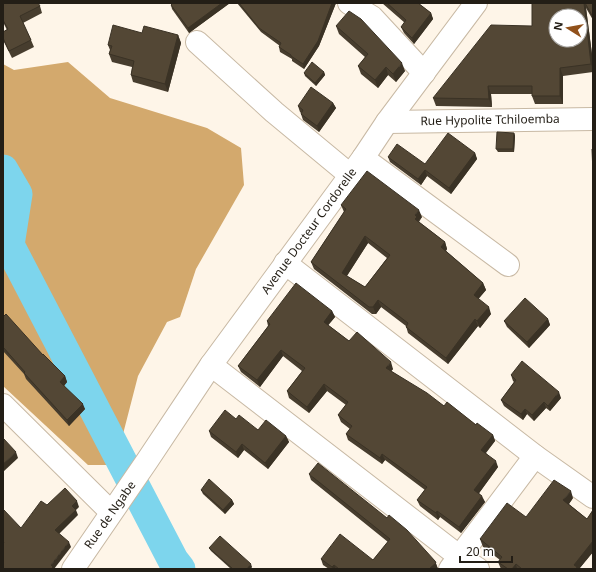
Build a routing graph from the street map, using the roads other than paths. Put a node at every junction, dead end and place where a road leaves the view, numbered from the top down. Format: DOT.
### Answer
graph roads {
  1 [pos="349,3"];
  2 [pos="476,3"];
  3 [pos="197,42"];
  4 [pos="424,73"];
  5 [pos="593,119"];
  6 [pos="387,122"];
  7 [pos="356,166"];
  8 [pos="285,263"];
  9 [pos="508,265"];
  10 [pos="211,365"];
  11 [pos="3,405"];
  12 [pos="535,456"];
  13 [pos="147,461"];
  14 [pos="593,497"];
  15 [pos="116,505"];
  16 [pos="455,563"];
  17 [pos="72,569"];
  18 [pos="478,569"];
  1 -- 4 [label="street"];
  2 -- 4 [label="street, Avenue Docteur Cordorelle"];
  3 -- 7 [label="street"];
  4 -- 6 [label="street, Avenue Docteur Cordorelle"];
  5 -- 6 [label="street, Rue Hypolite Tchiloemba"];
  6 -- 7 [label="street, Avenue Docteur Cordorelle"];
  7 -- 8 [label="street, Avenue Docteur Cordorelle"];
  7 -- 9 [label="street"];
  8 -- 10 [label="street, Avenue Docteur Cordorelle"];
  8 -- 12 [label="street"];
  10 -- 13 [label="street, Avenue Docteur Cordorelle"];
  10 -- 16 [label="street"];
  11 -- 15 [label="street"];
  12 -- 14 [label="street"];
  12 -- 16 [label="street"];
  13 -- 15 [label="street, Rue de Ngabe"];
  15 -- 17 [label="street, Rue de Ngabe"];
  16 -- 18 [label="street"];
}
